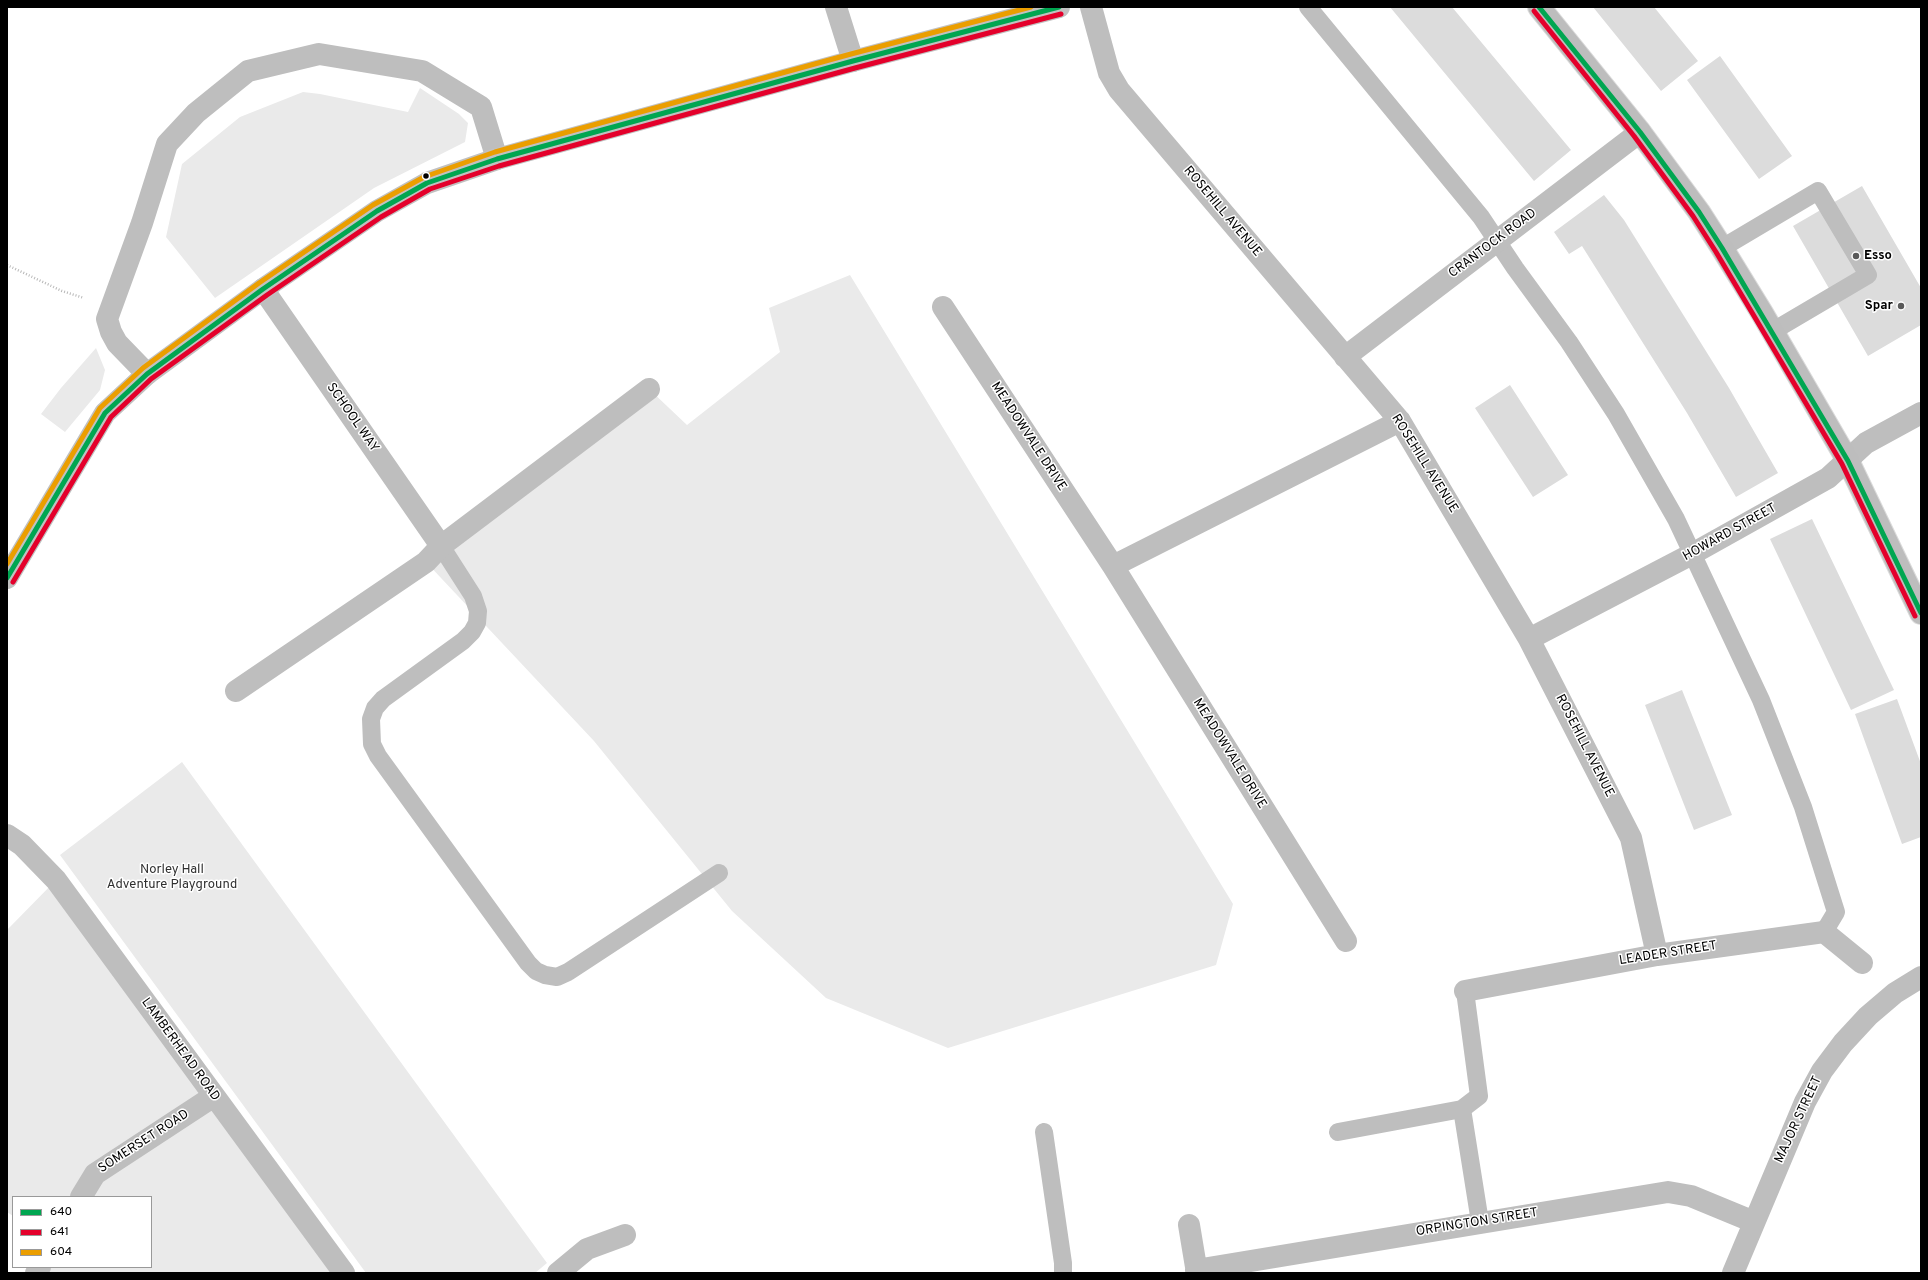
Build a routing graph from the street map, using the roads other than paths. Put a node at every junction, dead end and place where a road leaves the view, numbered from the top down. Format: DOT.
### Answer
graph roads {
  1 [pos="836,7"];
  2 [pos="1059,7"];
  3 [pos="1091,7"];
  4 [pos="1308,7"];
  5 [pos="1539,7"];
  6 [pos="853,62"];
  7 [pos="1640,132"];
  8 [pos="497,159"];
  9 [pos="1497,241"];
  10 [pos="1722,248"];
  11 [pos="263,290"];
  12 [pos="943,307"];
  13 [pos="1773,331"];
  14 [pos="1345,356"];
  15 [pos="147,374"];
  16 [pos="649,389"];
  17 [pos="1921,413"];
  18 [pos="1400,420"];
  19 [pos="1848,461"];
  20 [pos="441,546"];
  21 [pos="1692,554"];
  22 [pos="1113,566"];
  23 [pos="7,578"];
  24 [pos="1921,613"];
  25 [pos="1529,639"];
  26 [pos="236,691"];
  27 [pos="7,835"];
  28 [pos="719,873"];
  29 [pos="1824,932"];
  30 [pos="1346,941"];
  31 [pos="1657,955"];
  32 [pos="1862,963"];
  33 [pos="1921,977"];
  34 [pos="1465,992"];
  35 [pos="214,1096"];
  36 [pos="1462,1108"];
  37 [pos="1044,1132"];
  38 [pos="1338,1132"];
  39 [pos="82,1196"];
  40 [pos="1480,1222"];
  41 [pos="1754,1222"];
  42 [pos="1189,1225"];
  43 [pos="625,1235"];
  44 [pos="1197,1272"];
  45 [pos="344,1273"];
  46 [pos="558,1273"];
  47 [pos="1063,1273"];
  48 [pos="1733,1273"];
  1 -- 6 [label="street"];
  2 -- 6 [label="street"];
  3 -- 14 [label="street, ROSEHILL AVENUE"];
  4 -- 9 [label="lane"];
  5 -- 7 [label="highway"];
  6 -- 8 [label="street"];
  7 -- 9 [label="street, CRANTOCK ROAD"];
  7 -- 10 [label="highway"];
  8 -- 11 [label="street"];
  8 -- 15 [label="street"];
  9 -- 14 [label="street, CRANTOCK ROAD"];
  9 -- 21 [label="lane"];
  10 -- 13 [label="highway"];
  10 -- 13 [label="lane"];
  11 -- 15 [label="street"];
  11 -- 20 [label="street, SCHOOL WAY"];
  12 -- 22 [label="street, MEADOWVALE DRIVE"];
  13 -- 19 [label="highway"];
  14 -- 18 [label="street, ROSEHILL AVENUE"];
  15 -- 23 [label="street"];
  16 -- 20 [label="street"];
  17 -- 19 [label="street, HOWARD STREET"];
  18 -- 22 [label="street"];
  18 -- 25 [label="street, ROSEHILL AVENUE"];
  19 -- 21 [label="street, HOWARD STREET"];
  19 -- 24 [label="highway"];
  20 -- 26 [label="street"];
  20 -- 28 [label="lane"];
  21 -- 25 [label="street, HOWARD STREET"];
  21 -- 29 [label="lane"];
  22 -- 30 [label="street, MEADOWVALE DRIVE"];
  25 -- 31 [label="street, ROSEHILL AVENUE"];
  27 -- 35 [label="street, LAMBERHEAD ROAD"];
  29 -- 31 [label="street, LEADER STREET"];
  29 -- 32 [label="street"];
  31 -- 34 [label="street, LEADER STREET"];
  33 -- 41 [label="street, MAJOR STREET"];
  34 -- 36 [label="lane"];
  35 -- 39 [label="street, SOMERSET ROAD"];
  35 -- 45 [label="street, LAMBERHEAD ROAD"];
  36 -- 38 [label="lane"];
  36 -- 40 [label="lane"];
  37 -- 47 [label="lane"];
  40 -- 41 [label="street, ORPINGTON STREET"];
  40 -- 44 [label="street, ORPINGTON STREET"];
  41 -- 48 [label="street, MAJOR STREET"];
  42 -- 44 [label="street, ORPINGTON STREET"];
  43 -- 46 [label="street"];
}
